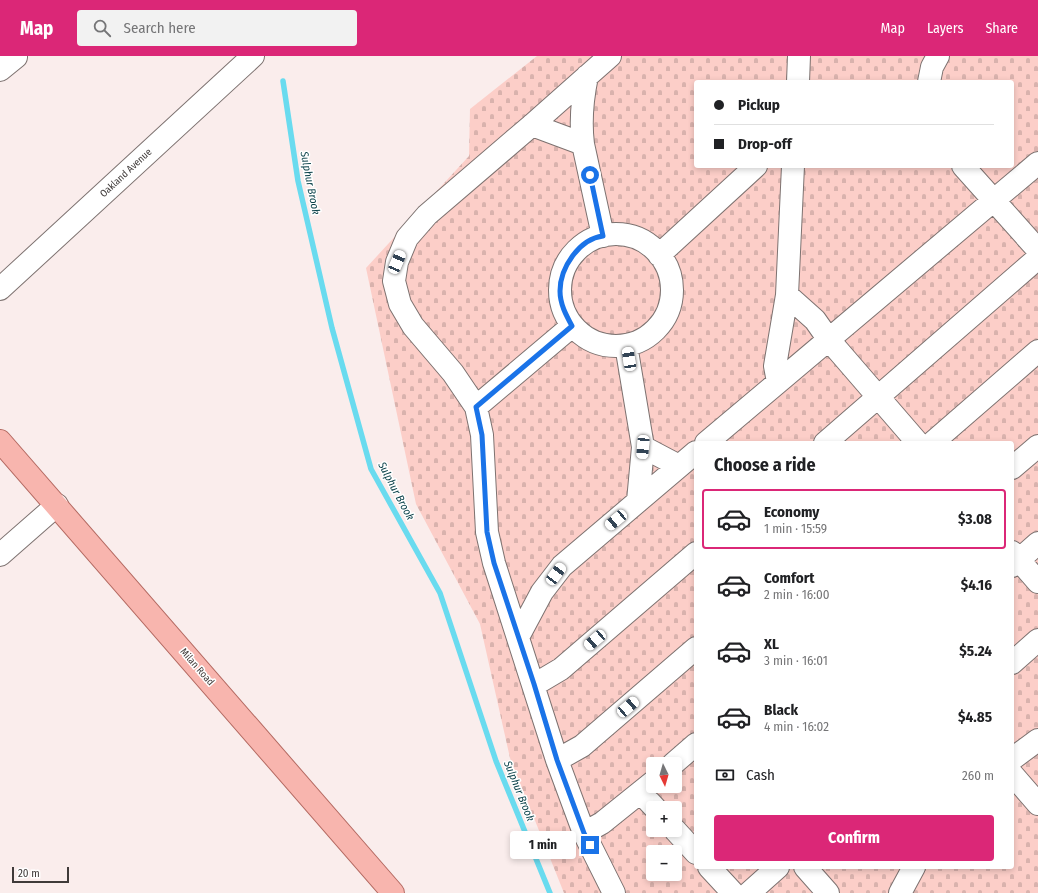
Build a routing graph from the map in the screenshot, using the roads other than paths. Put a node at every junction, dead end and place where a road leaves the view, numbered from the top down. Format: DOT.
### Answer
graph roads {
  1 [pos="253,56"];
  2 [pos="610,56"];
  3 [pos="799,56"];
  4 [pos="938,56"];
  5 [pos="587,76"];
  6 [pos="798,80"];
  7 [pos="929,80"];
  8 [pos="532,125"];
  9 [pos="583,144"];
  10 [pos="1038,163"];
  11 [pos="754,168"];
  12 [pos="793,168"];
  13 [pos="965,168"];
  14 [pos="994,201"];
  15 [pos="603,236"];
  16 [pos="1038,250"];
  17 [pos="659,255"];
  18 [pos="1038,258"];
  19 [pos="0,289"];
  20 [pos="787,295"];
  21 [pos="572,326"];
  22 [pos="829,340"];
  23 [pos="626,345"];
  24 [pos="1038,350"];
  25 [pos="778,382"];
  26 [pos="878,397"];
  27 [pos="476,407"];
  28 [pos="714,440"];
  29 [pos="0,441"];
  30 [pos="826,441"];
  31 [pos="916,441"];
  32 [pos="934,441"];
  33 [pos="1038,446"];
  34 [pos="643,447"];
  35 [pos="694,454"];
  36 [pos="680,466"];
  37 [pos="1014,466"];
  38 [pos="638,501"];
  39 [pos="57,505"];
  40 [pos="1038,543"];
  41 [pos="0,555"];
  42 [pos="694,556"];
  43 [pos="1014,559"];
  44 [pos="1038,582"];
  45 [pos="518,637"];
  46 [pos="1038,640"];
  47 [pos="694,650"];
  48 [pos="1014,661"];
  49 [pos="534,684"];
  50 [pos="1038,740"];
  51 [pos="694,746"];
  52 [pos="681,757"];
  53 [pos="1014,758"];
  54 [pos="557,760"];
  55 [pos="1014,776"];
  56 [pos="650,794"];
  57 [pos="1038,804"];
  58 [pos="584,833"];
  59 [pos="681,837"];
  60 [pos="694,851"];
  61 [pos="711,869"];
  62 [pos="776,869"];
  63 [pos="807,869"];
  64 [pos="913,869"];
  65 [pos="393,893"];
  66 [pos="614,893"];
  67 [pos="733,893"];
  68 [pos="749,893"];
  69 [pos="828,893"];
  70 [pos="900,893"];
  1 -- 19 [label="street, Oakland Avenue"];
  2 -- 5 [label="street"];
  3 -- 6 [label="street"];
  4 -- 7 [label="street"];
  5 -- 8 [label="street"];
  5 -- 9 [label="street"];
  8 -- 9 [label="street"];
  8 -- 27 [label="street"];
  9 -- 15 [label="street"];
  10 -- 14 [label="street"];
  11 -- 17 [label="street"];
  12 -- 20 [label="street"];
  13 -- 14 [label="street"];
  14 -- 16 [label="street"];
  14 -- 22 [label="street"];
  15 -- 17 [label="street"];
  15 -- 21 [label="street"];
  17 -- 23 [label="street"];
  18 -- 26 [label="street"];
  20 -- 22 [label="street"];
  20 -- 25 [label="street"];
  21 -- 23 [label="street"];
  21 -- 27 [label="street"];
  22 -- 25 [label="street"];
  22 -- 26 [label="street"];
  23 -- 34 [label="street"];
  24 -- 32 [label="street"];
  25 -- 28 [label="street"];
  26 -- 30 [label="street"];
  26 -- 31 [label="street"];
  27 -- 45 [label="street"];
  29 -- 39 [label="main road, Milan Road"];
  33 -- 37 [label="street"];
  34 -- 36 [label="street"];
  34 -- 38 [label="street"];
  35 -- 36 [label="street"];
  36 -- 38 [label="street"];
  38 -- 45 [label="street"];
  39 -- 41 [label="street"];
  39 -- 65 [label="main road, Milan Road"];
  40 -- 43 [label="street"];
  42 -- 49 [label="street"];
  43 -- 44 [label="street"];
  45 -- 49 [label="street"];
  46 -- 48 [label="street"];
  47 -- 54 [label="street"];
  49 -- 54 [label="street"];
  50 -- 53 [label="street"];
  51 -- 52 [label="street"];
  54 -- 58 [label="street"];
  55 -- 57 [label="street"];
  56 -- 58 [label="street"];
  58 -- 66 [label="street"];
  59 -- 60 [label="street"];
  61 -- 67 [label="street"];
  62 -- 68 [label="street"];
  63 -- 69 [label="street"];
  64 -- 70 [label="street"];
}
